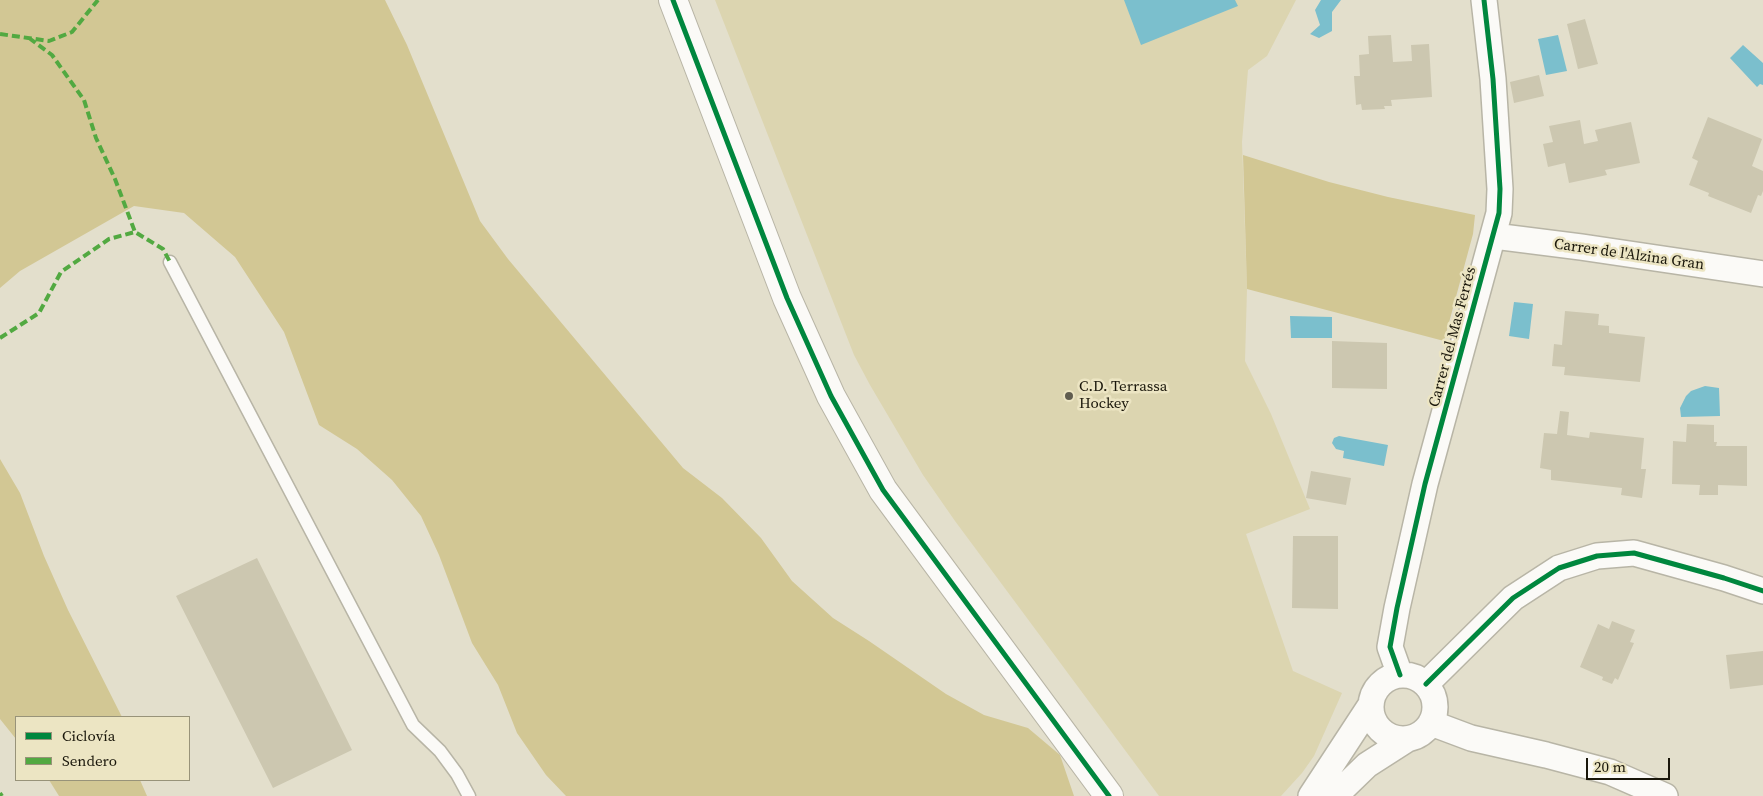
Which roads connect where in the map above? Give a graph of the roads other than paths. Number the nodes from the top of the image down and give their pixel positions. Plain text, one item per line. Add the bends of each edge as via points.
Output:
1 (673, 0) edge
2 (1484, 0) edge
3 (1494, 236) junction
4 (170, 262) dead end
5 (1763, 274) edge
6 (1763, 591) edge
7 (1400, 675) junction
8 (1426, 684) junction
9 (1370, 706) junction
10 (1431, 723) junction
11 (1406, 740) junction
12 (469, 796) edge
13 (1109, 796) edge
14 (1311, 796) edge
15 (1335, 796) edge
16 (1665, 796) edge

1 - 13 street via 787,298 831,396 883,490
2 - 3 street, Carrer del Mas Ferrés via 1500,189
3 - 5 street, Carrer de l'Alzina Gran
3 - 7 street, Carrer del Mas Ferrés via 1426,484 1397,608 1390,647
4 - 12 lane via 413,725 440,751
6 - 8 street via 1634,553 1596,556 1559,568 1513,598
7 - 8 street via 1414,676
7 - 9 street via 1378,685
8 - 10 street via 1433,695 1435,707
9 - 11 street via 1372,718 1379,729 1389,737
9 - 14 street
10 - 11 street via 1416,737
10 - 16 street via 1471,738 1610,772
11 - 15 street via 1366,765

